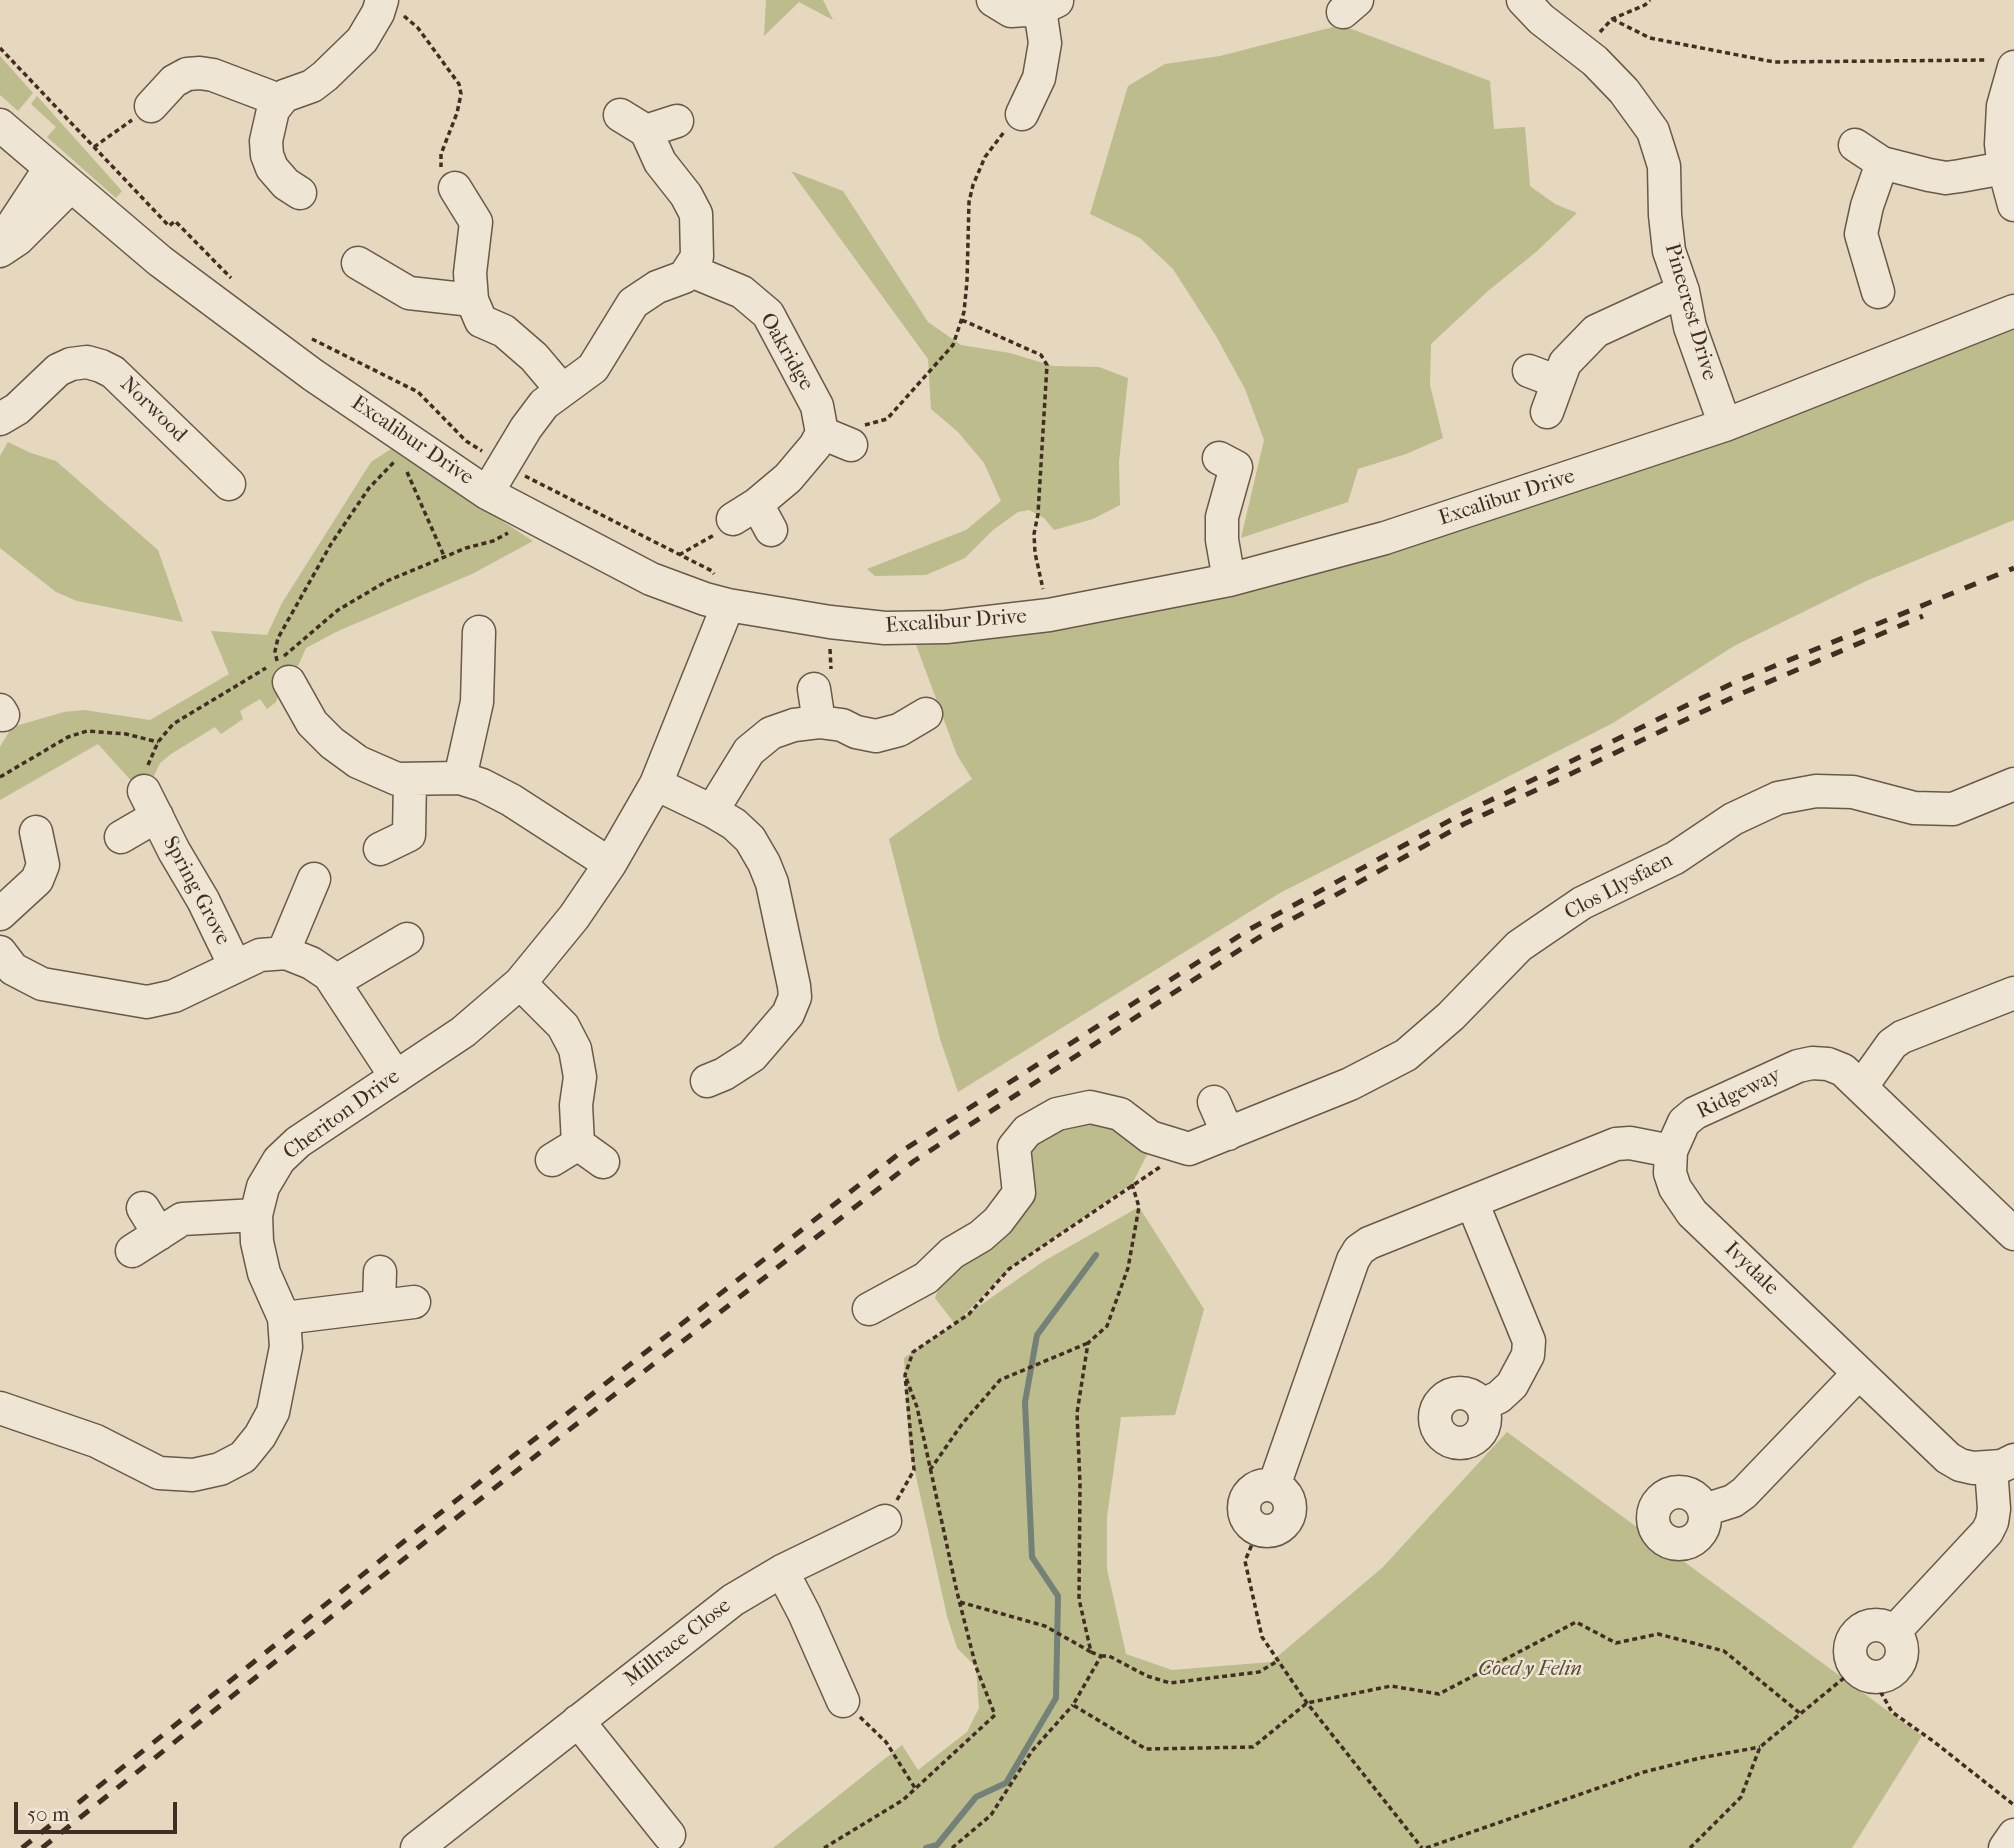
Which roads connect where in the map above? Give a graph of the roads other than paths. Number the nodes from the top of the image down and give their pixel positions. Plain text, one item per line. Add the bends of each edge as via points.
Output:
1 (993, 0) edge
2 (1523, 0) edge
3 (382, 2) edge
4 (1049, 5) edge
5 (2006, 74) edge
6 (279, 100) junction
7 (151, 106) road end
8 (1022, 114) road end
9 (677, 121) dead end
10 (0, 125) edge
11 (1855, 145) dead end
12 (1882, 163) junction
13 (2004, 168) junction
14 (60, 177) junction
15 (455, 189) road end
16 (300, 193) dead end
17 (2014, 205) edge
18 (0, 251) edge
19 (358, 263) dead end
20 (689, 270) junction
21 (1683, 291) junction
22 (1878, 292) dead end
23 (471, 300) junction
24 (2014, 311) edge
25 (1529, 371) dead end
26 (1558, 382) junction
27 (562, 390) junction
28 (1546, 412) dead end
29 (0, 419) edge
30 (1725, 425) junction
31 (1219, 458) dead end
32 (229, 484) dead end
33 (487, 493) junction
34 (754, 518) road end
35 (1229, 580) junction
36 (728, 605) junction
37 (487, 650) dead end
38 (283, 687) road end
39 (814, 689) road end
40 (926, 715) dead end
41 (830, 724) junction
42 (460, 778) junction
43 (410, 779) junction
44 (656, 784) junction
45 (2014, 784) edge
46 (712, 811) junction
47 (36, 832) dead end
48 (121, 836) dead end
49 (380, 849) dead end
50 (610, 864) junction
51 (314, 879) dead end
52 (0, 914) edge
53 (407, 939) dead end
54 (0, 952) edge
55 (283, 953) junction
56 (235, 967) junction
57 (334, 982) junction
58 (520, 983) junction
59 (2014, 993) edge
60 (396, 1077) junction
61 (707, 1081) dead end
62 (1861, 1086) junction
63 (1214, 1102) dead end
64 (1228, 1134) junction
65 (1671, 1151) junction
66 (578, 1156) dead end
67 (1472, 1202) junction
68 (143, 1208) dead end
69 (256, 1216) junction
70 (159, 1234) junction
71 (2014, 1234) edge
72 (132, 1251) dead end
73 (380, 1272) dead end
74 (414, 1302) dead end
75 (379, 1305) junction
76 (869, 1310) dead end
77 (284, 1318) junction
78 (1859, 1373) junction
79 (1482, 1405) dead end
80 (0, 1408) edge
81 (2003, 1464) edge
82 (1704, 1510) dead end
83 (885, 1521) road end
84 (1258, 1530) road end
85 (782, 1571) junction
86 (1864, 1672) road end
87 (843, 1701) road end
88 (578, 1721) junction
89 (669, 1835) dead end
90 (418, 1848) edge

1 - 4 street via 1011,11
2 - 21 street, Pinecrest Drive via 1624,91 1653,131 1664,166 1669,251
3 - 6 street via 362,40 326,76
4 - 8 street via 1039,78
5 - 13 street via 2001,144
6 - 7 street via 200,73 174,81
6 - 16 street via 269,125 267,155 272,168
9 - 20 street via 633,123 696,214 697,257
10 - 14 street, Excalibur Drive
11 - 12 street
12 - 13 street via 1945,177
12 - 22 street via 1861,234
13 - 17 street
14 - 18 street via 18,239
14 - 33 street, Excalibur Drive via 160,261 405,447
15 - 23 street via 490,223 470,273
19 - 23 street via 409,293
20 - 27 street via 633,303 593,368
20 - 34 street, Oakridge via 742,292 768,314 837,439 815,446
21 - 26 street via 1596,331 1565,363
21 - 30 street, Pinecrest Drive via 1690,327
23 - 27 street via 481,321 504,331
24 - 30 street, Excalibur Drive
25 - 26 street
26 - 28 street
27 - 33 street via 526,428
29 - 32 street, Norwood via 58,370 87,362 113,372
30 - 35 street, Excalibur Drive via 1385,538
31 - 35 street via 1236,467 1222,517
33 - 36 street, Excalibur Drive via 651,579
35 - 36 street, Excalibur Drive via 1049,615 946,627 885,628
36 - 44 street, Cheriton Drive
37 - 42 street
38 - 43 street via 332,743 358,762 397,779
39 - 41 street
40 - 41 street via 876,736
41 - 46 street via 794,725 771,733 748,751
42 - 43 street
42 - 50 street via 511,800
43 - 49 street via 409,835
44 - 46 street
44 - 50 street, Cheriton Drive
45 - 64 street, Clos Llysfaen via 1953,809 1914,808 1853,792 1816,791 1777,799 1572,910 1519,946 1406,1055 1350,1084
46 - 61 street via 750,839 764,863 794,997 788,1014 752,1056
47 - 52 street via 44,866 37,880
48 - 56 street, Spring Grove via 151,804
50 - 58 street, Cheriton Drive
51 - 55 street
53 - 57 street
54 - 56 street, Spring Grove via 13,969 42,984 148,1002 174,996
55 - 56 street, Spring Grove via 260,955
55 - 57 street via 311,963
57 - 60 street
58 - 60 street, Cheriton Drive via 463,1032
58 - 66 street via 563,1026 575,1049 580,1077
59 - 62 street via 1902,1037
60 - 69 street, Cheriton Drive via 298,1142 279,1160 263,1187
62 - 65 street, Ridgeway via 1828,1064 1798,1066 1695,1114 1685,1122
62 - 71 street, Ridgeway
63 - 64 street
64 - 76 street, Clos Llysfaen via 1189,1149 1150,1137 1121,1114 1090,1107 1058,1114 1027,1131 1014,1147 1019,1193 998,1221 951,1253 926,1278
65 - 67 street via 1616,1144
65 - 78 street, Ivydale via 1670,1173 1681,1199
67 - 79 street via 1529,1341 1528,1355 1512,1385
67 - 84 street via 1369,1243 1353,1259 1274,1486 1286,1495 1289,1518 1274,1531
68 - 70 street
69 - 70 street via 183,1219
69 - 77 street, Cheriton Drive via 264,1273
70 - 72 street
73 - 75 street
74 - 75 street
75 - 77 street
77 - 80 street, Cheriton Drive via 286,1347 273,1412 243,1457 220,1469 193,1475 159,1473 96,1441
78 - 81 street, Ivydale via 1948,1458 1960,1465
78 - 82 street via 1744,1493
81 - 86 street, Ivydale via 1987,1532 1894,1632 1876,1624 1855,1634 1851,1660
83 - 85 street, Millrace Close
85 - 87 street
85 - 88 street, Millrace Close via 733,1600
88 - 89 street
88 - 90 street, Millrace Close

